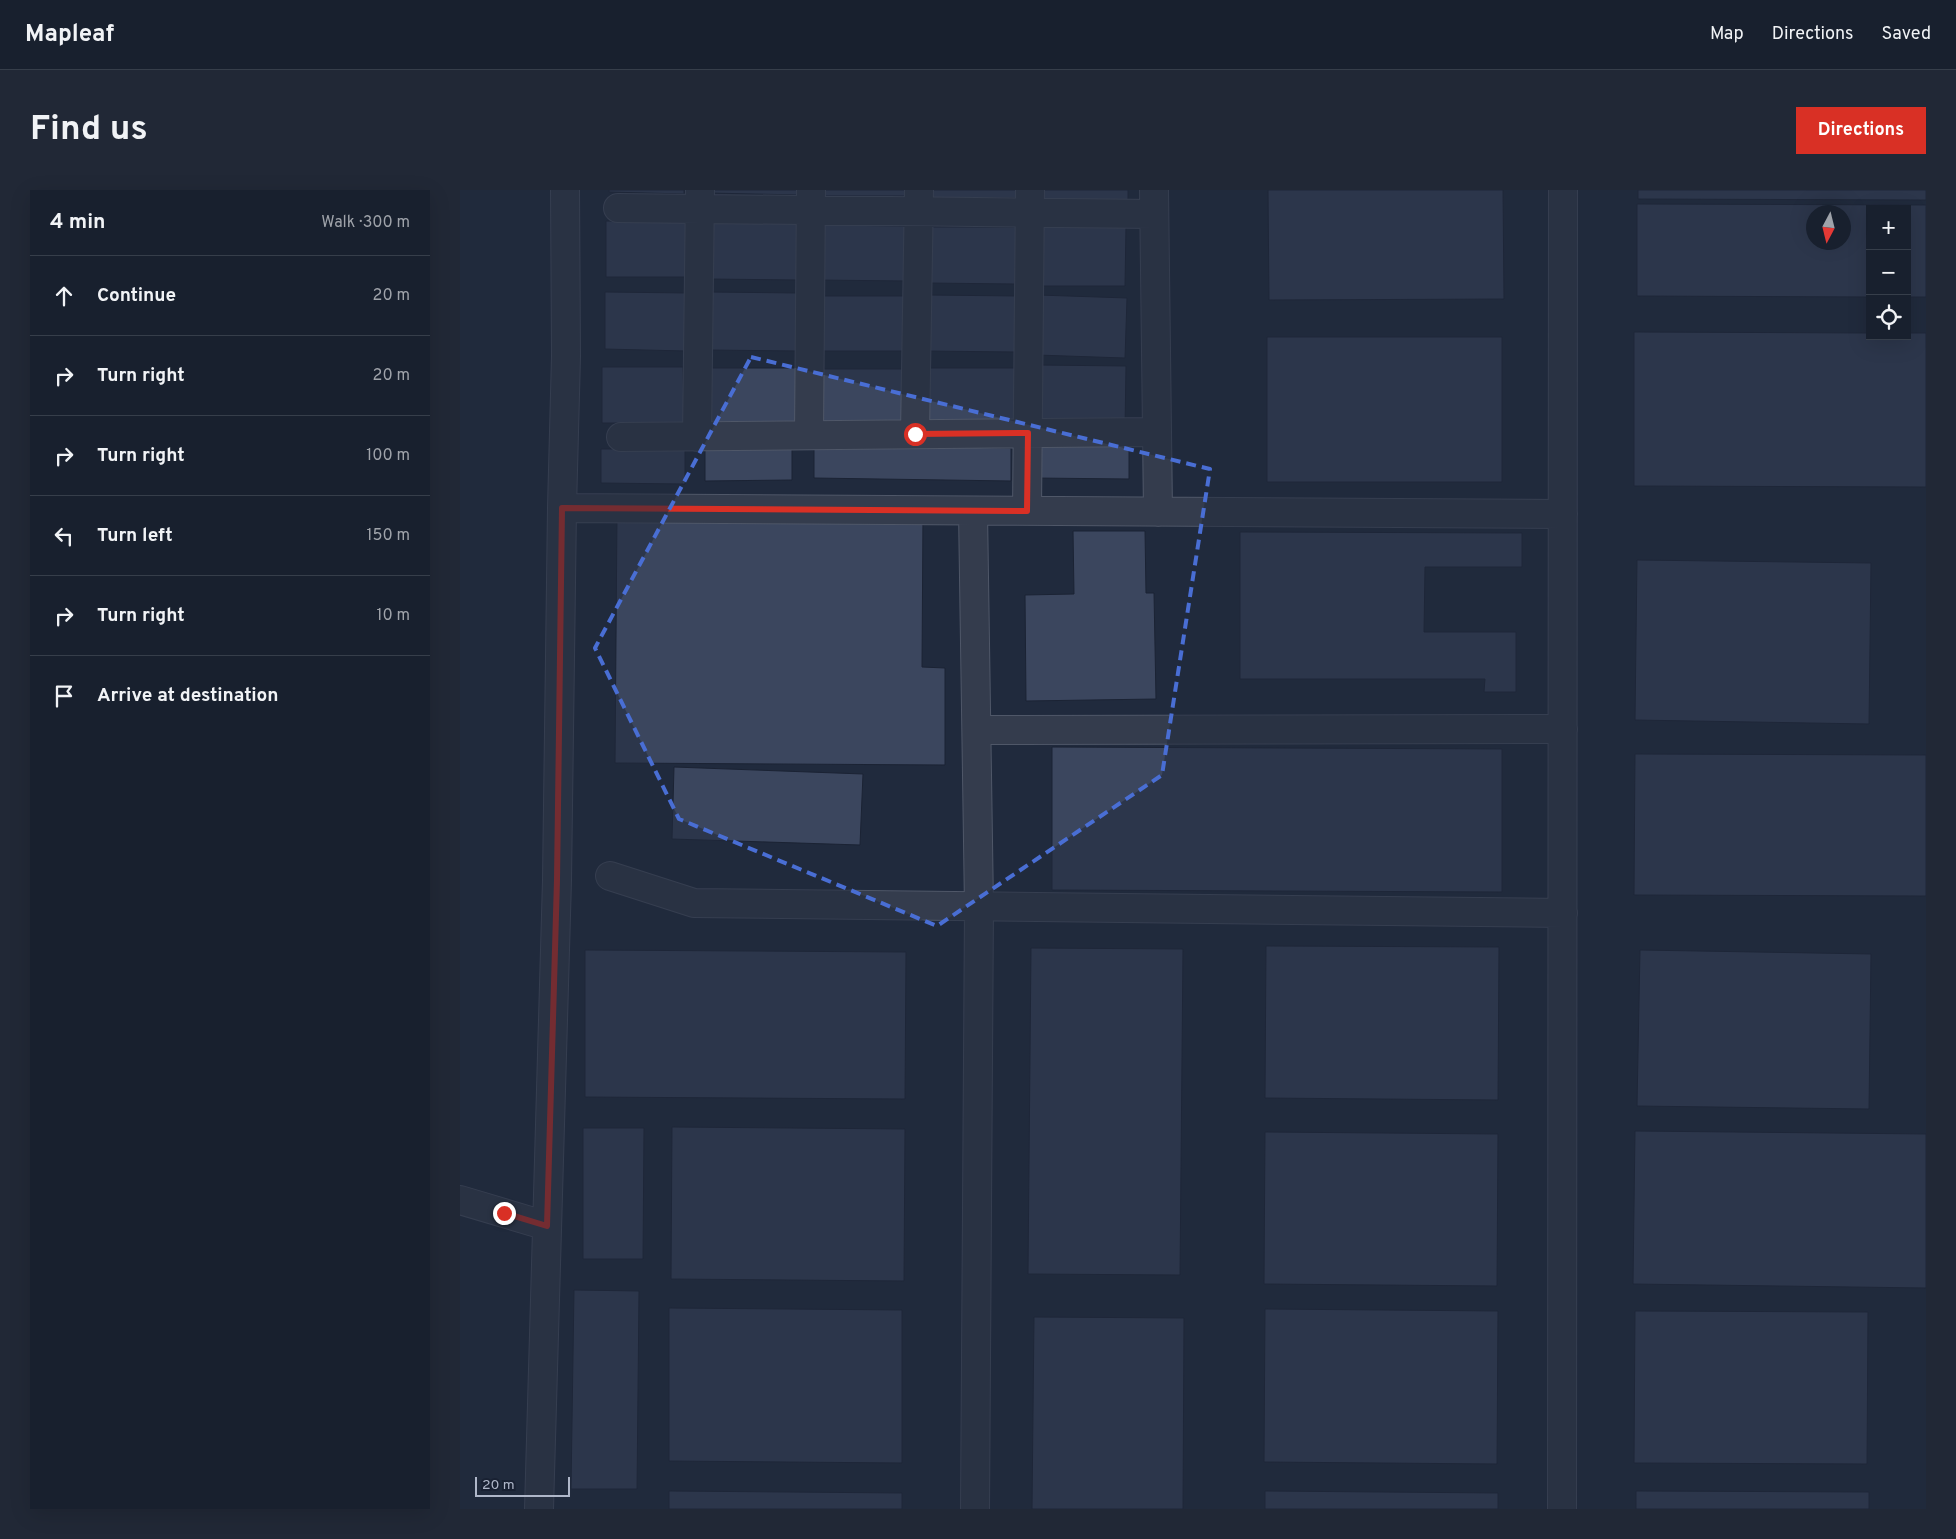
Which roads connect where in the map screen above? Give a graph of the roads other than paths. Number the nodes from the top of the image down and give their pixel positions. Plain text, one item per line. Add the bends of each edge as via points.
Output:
1 (565, 190) edge
2 (1563, 190) edge
3 (700, 200) edge
4 (811, 200) edge
5 (919, 201) edge
6 (1030, 201) edge
7 (1154, 202) edge
8 (618, 208) dead end
9 (1157, 432) junction
10 (1028, 433) junction
11 (915, 434) junction
12 (809, 435) junction
13 (621, 437) dead end
14 (697, 437) junction
15 (562, 508) junction
16 (973, 510) junction
17 (1027, 511) junction
18 (1158, 512) junction
19 (1563, 514) junction
20 (1563, 729) junction
21 (976, 730) junction
22 (610, 876) dead end
23 (979, 907) junction
24 (1563, 913) junction
25 (460, 1200) edge
26 (547, 1226) junction
27 (539, 1509) edge
28 (976, 1509) edge
29 (1562, 1509) edge

1 - 15 lane via 566,356
2 - 19 lane
3 - 4 lane
3 - 8 lane
3 - 14 lane
4 - 5 lane
4 - 12 lane
5 - 6 lane
5 - 11 lane
6 - 7 lane
6 - 10 lane
7 - 9 lane
9 - 10 lane
9 - 18 lane
10 - 11 lane
10 - 17 lane
11 - 12 lane
12 - 14 lane
13 - 14 lane
15 - 16 lane
15 - 26 lane
16 - 17 lane
16 - 21 lane
17 - 18 lane
18 - 19 lane
19 - 20 lane
20 - 21 lane
20 - 24 lane
21 - 23 lane
22 - 23 lane via 694,903
23 - 24 lane
23 - 28 lane
24 - 29 lane
25 - 26 lane
26 - 27 lane

